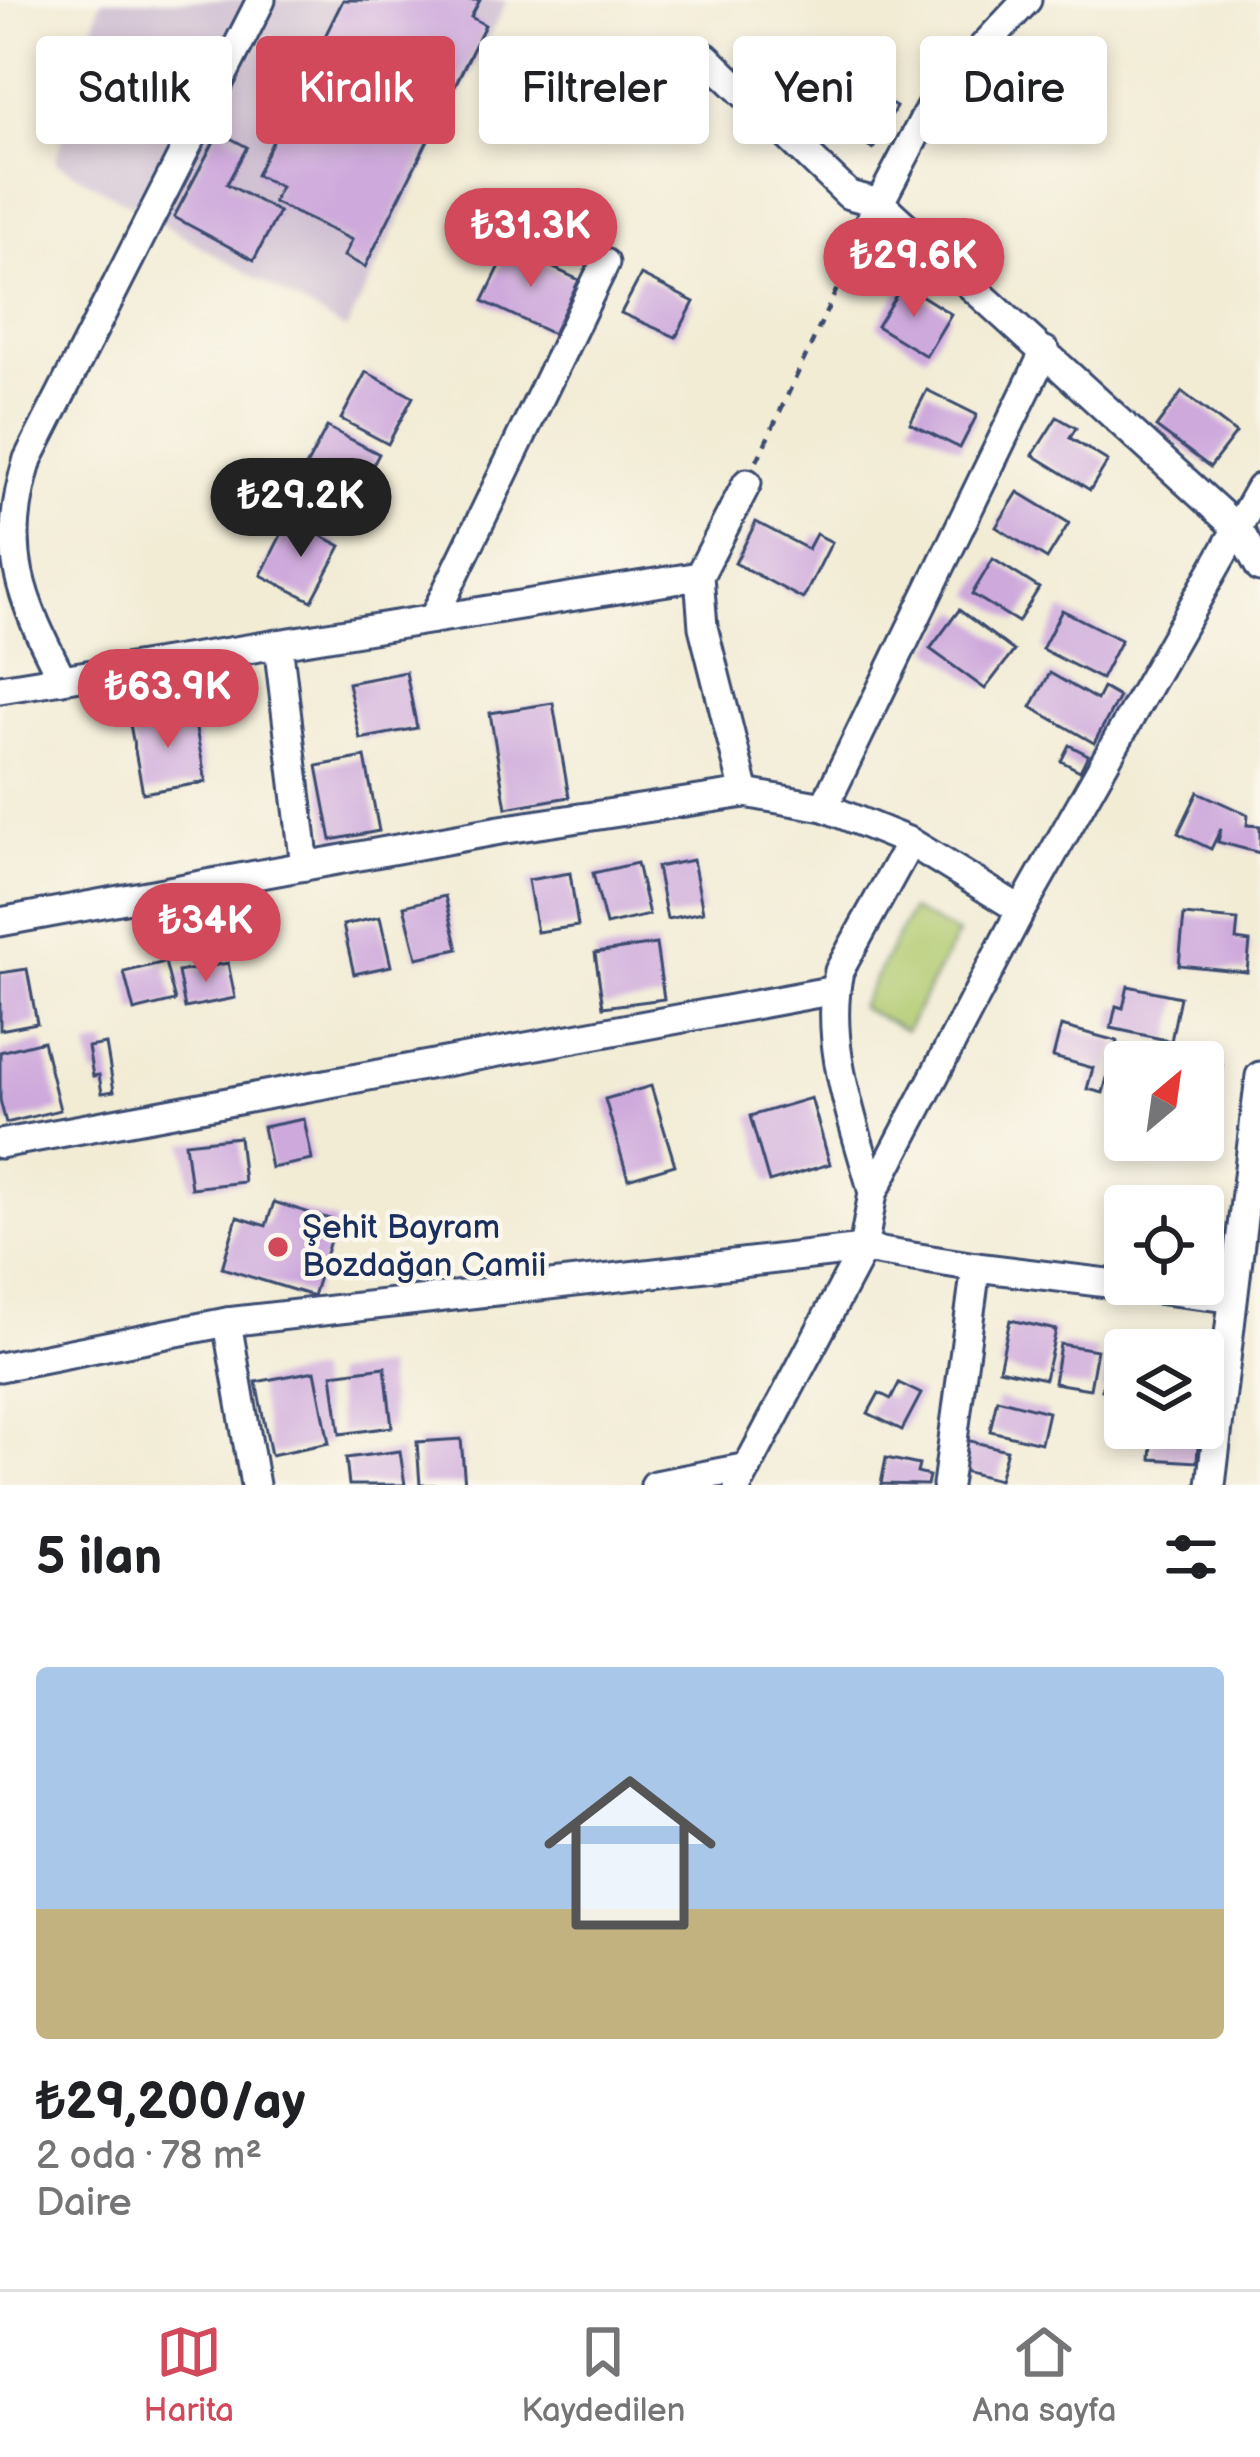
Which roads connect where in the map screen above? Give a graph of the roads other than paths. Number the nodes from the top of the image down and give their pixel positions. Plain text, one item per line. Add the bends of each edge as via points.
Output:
1 (261, 0) edge
2 (1027, 0) edge
3 (709, 59) edge
4 (880, 202) junction
5 (858, 244) road end
6 (604, 263) dead end
7 (1045, 351) junction
8 (747, 483) road end
9 (1260, 488) edge
10 (1239, 530) junction
11 (1260, 568) edge
12 (699, 576) junction
13 (433, 619) junction
14 (278, 644) junction
15 (62, 679) junction
16 (0, 689) edge
17 (745, 794) junction
18 (824, 807) junction
19 (910, 842) junction
20 (304, 866) junction
21 (1021, 910) junction
22 (0, 922) edge
23 (835, 991) junction
24 (1260, 1076) edge
25 (0, 1144) edge
26 (873, 1193) junction
27 (1252, 1222) edge
28 (863, 1249) junction
29 (976, 1267) junction
30 (1231, 1298) junction
31 (227, 1322) junction
32 (0, 1367) edge
33 (743, 1476) edge
34 (256, 1485) edge
35 (655, 1485) edge
36 (947, 1485) edge
37 (1211, 1485) edge

1 - 15 street via 15,493 14,574
2 - 4 street via 935,98
3 - 4 street via 849,195
4 - 5 street
4 - 7 street
6 - 13 street
7 - 10 street
7 - 18 street
8 - 12 street
9 - 10 street
10 - 11 street
10 - 21 street
12 - 13 street
12 - 17 street via 703,627
13 - 14 street
14 - 15 street
14 - 20 street
15 - 16 street
17 - 18 street
17 - 20 street
18 - 19 street
19 - 21 street
19 - 23 street
20 - 22 street
21 - 26 street
23 - 25 street
23 - 26 street via 836,1059
24 - 27 street
26 - 28 street
27 - 30 street
28 - 29 street
28 - 31 street
28 - 33 street
29 - 30 street
29 - 36 street
30 - 37 street
31 - 32 street
31 - 34 street
33 - 35 street

